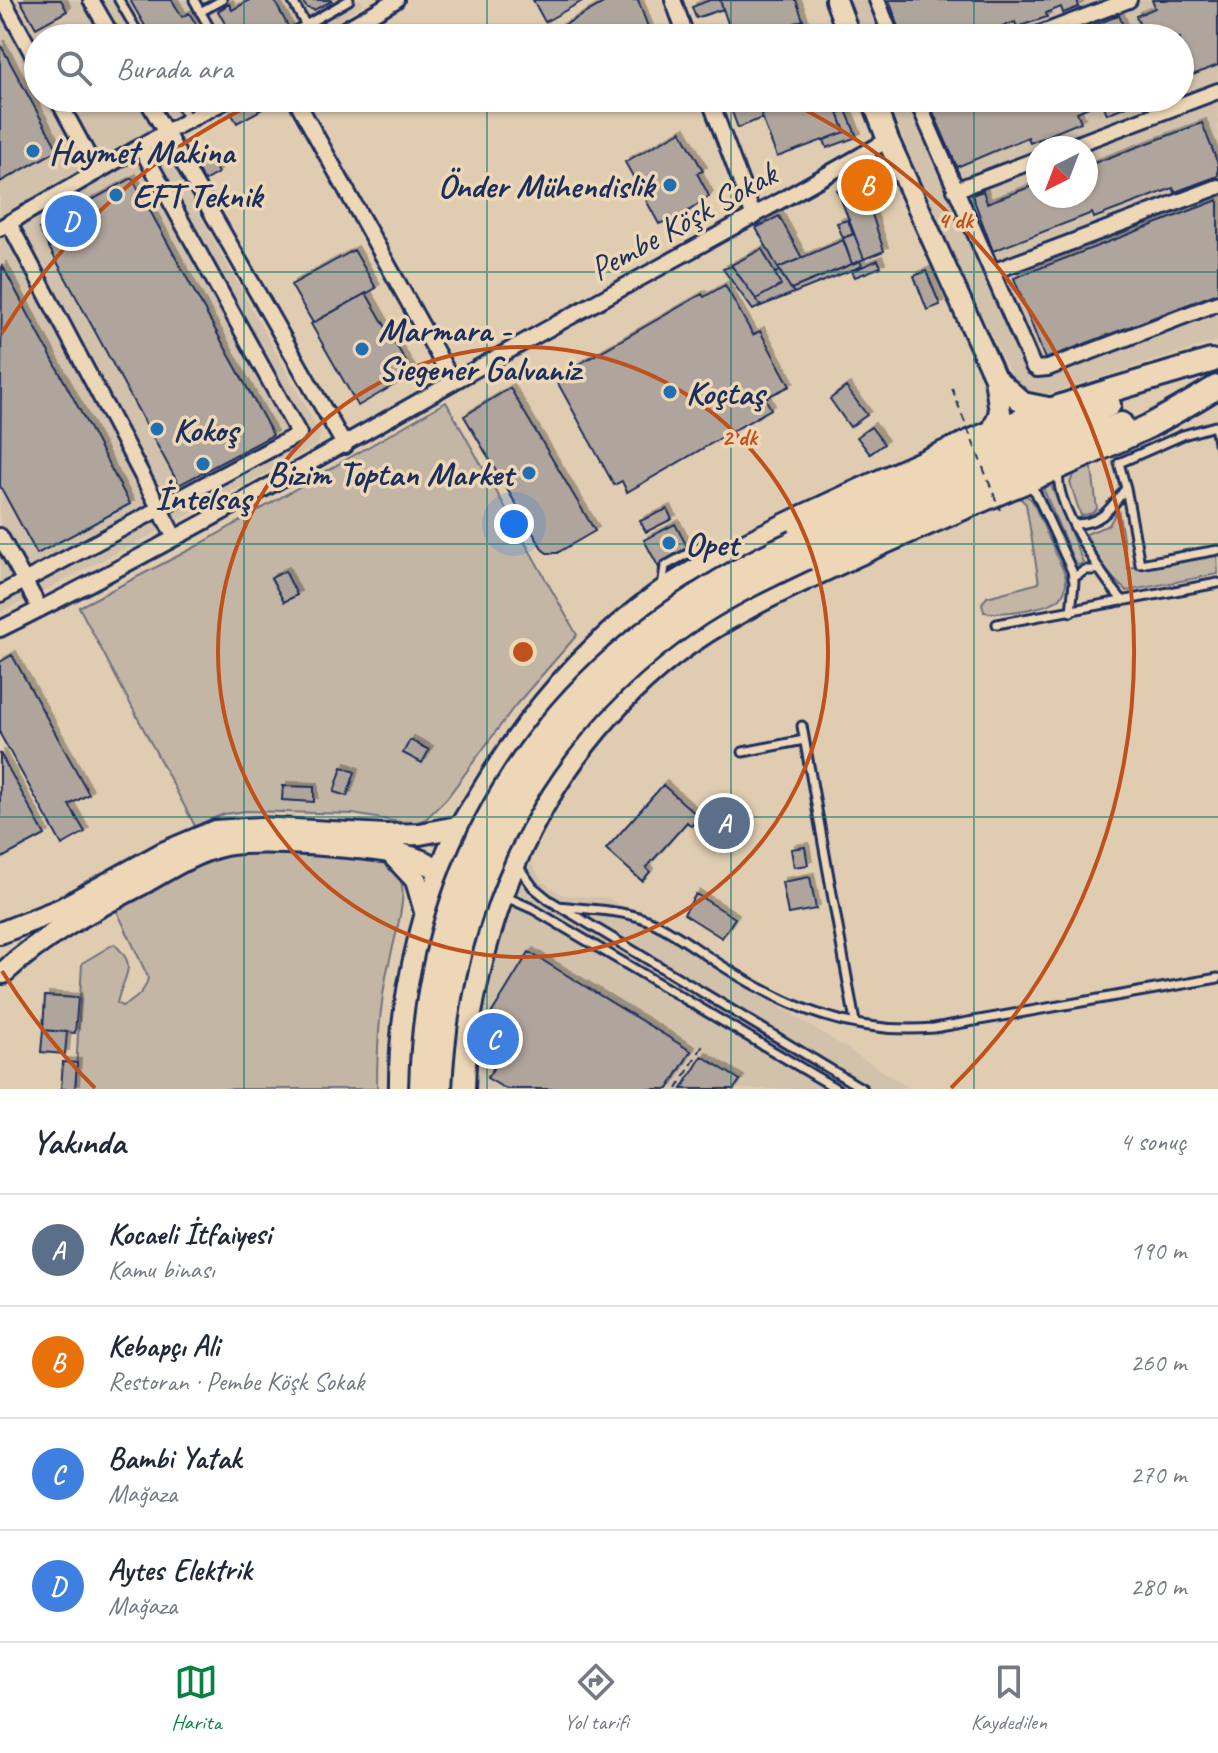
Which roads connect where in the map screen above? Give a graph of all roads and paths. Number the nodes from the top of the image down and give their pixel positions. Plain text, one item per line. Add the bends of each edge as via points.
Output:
1 (3, 0) edge
2 (91, 0) edge
3 (119, 0) edge
4 (194, 0) edge
5 (222, 0) edge
6 (292, 0) edge
7 (349, 0) edge
8 (673, 0) edge
9 (836, 0) edge
10 (877, 0) edge
11 (1129, 0) edge
12 (389, 1) edge
13 (200, 12) junction
14 (105, 24) edge
15 (133, 24) edge
16 (207, 24) edge
17 (306, 24) joint
18 (352, 24) edge
19 (682, 24) edge
20 (845, 24) edge
21 (886, 24) edge
22 (1066, 24) edge
23 (24, 38) edge
24 (1218, 91) edge
25 (1194, 100) edge
26 (65, 112) edge
27 (154, 112) edge
28 (184, 112) edge
29 (204, 112) edge
30 (303, 112) edge
31 (714, 112) edge
32 (877, 112) edge
33 (922, 112) edge
34 (1162, 112) edge
35 (189, 120) junction
36 (166, 132) junction
37 (1098, 136) edge
38 (888, 140) junction
39 (140, 146) junction
40 (1026, 163) edge
41 (97, 172) junction
42 (1218, 187) edge
43 (955, 190) junction
44 (754, 217) junction
45 (5, 226) edge
46 (992, 272) junction
47 (1218, 303) edge
48 (1215, 360) edge
49 (995, 378) junction
50 (453, 382) junction
51 (1218, 387) edge
52 (952, 388) dead end
53 (1053, 409) junction
54 (992, 432) junction
55 (1218, 443) edge
56 (345, 446) junction
57 (1064, 464) junction
58 (1025, 481) junction
59 (1126, 488) junction
60 (159, 508) junction
61 (1000, 510) dead end
62 (1074, 524) junction
63 (0, 536) edge
64 (175, 538) junction
65 (1218, 550) edge
66 (801, 560) junction
67 (1099, 570) junction
68 (1073, 578) junction
69 (24, 581) junction
70 (1218, 583) edge
71 (0, 594) edge
72 (1123, 601) junction
73 (40, 609) junction
74 (1071, 612) junction
75 (997, 624) dead end
76 (0, 629) edge
77 (802, 726) dead end
78 (804, 740) junction
79 (743, 752) dead end
80 (505, 755) junction
81 (545, 801) junction
82 (462, 826) junction
83 (389, 851) junction
84 (515, 858) junction
85 (442, 872) junction
86 (500, 895) junction
87 (558, 906) junction
88 (426, 915) junction
89 (0, 933) edge
90 (421, 939) junction
91 (483, 954) junction
92 (1, 976) edge
93 (1218, 978) edge
94 (855, 1022) junction
95 (705, 1042) dead end
96 (401, 1089) edge
97 (421, 1089) edge
98 (440, 1089) edge
99 (463, 1089) edge
100 (677, 1089) edge
101 (837, 1089) edge
102 (863, 1089) edge

1 - 23 street
2 - 14 street
3 - 15 lane
4 - 13 lane
5 - 13 lane
6 - 17 lane
7 - 17 lane
8 - 19 street
9 - 20 street
10 - 21 street
11 - 22 street
12 - 18 street
13 - 16 lane
24 - 25 street
26 - 41 street
27 - 36 street
28 - 35 lane
29 - 35 street
30 - 50 street
31 - 44 street
32 - 38 street
33 - 43 street
34 - 37 street
35 - 36 street
36 - 39 street
36 - 56 street
38 - 44 street, Pembe Köşk Sokak
38 - 49 street
39 - 41 street
39 - 60 street via 299,434
40 - 43 street
41 - 45 street
42 - 46 street
43 - 46 street
44 - 50 street, Pembe Köşk Sokak
45 - 60 street
46 - 47 street via 1037,369
48 - 53 main road
48 - 66 main road via 900,494
49 - 53 street via 1023,403
49 - 54 street via 1000,412
50 - 56 street, Pembe Köşk Sokak
51 - 57 main road via 1151,425
51 - 66 main road via 1070,443
52 - 61 path, bridge
53 - 54 main road
54 - 80 main road via 727,553 661,593 589,656 542,705
55 - 59 lane via 1215,426 1119,463
56 - 64 street, Pembe Köşk Sokak
57 - 58 main road
57 - 62 lane via 1058,479
58 - 66 main road via 904,532
58 - 68 lane via 1036,493
59 - 62 lane via 1106,516
59 - 65 lane via 1140,564
60 - 64 street
60 - 69 street
62 - 67 lane
63 - 69 street
64 - 73 street, Pembe Köşk Sokak
66 - 81 main road via 620,701
66 - 97 main road, bridge via 704,589 652,626 591,679 523,760 471,853 450,910 428,995
66 - 98 main road, bridge via 699,615 645,655 593,703 552,753 514,814 472,905 447,1007
67 - 68 lane via 1085,570
67 - 72 lane
68 - 74 lane
69 - 71 street
69 - 73 street
70 - 72 lane
72 - 74 lane
73 - 76 street, Pembe Köşk Sokak
74 - 75 lane
77 - 78 lane
78 - 79 lane
78 - 94 lane
80 - 81 main road via 503,777 514,794 531,803
80 - 82 main road
81 - 84 main road
82 - 84 main road via 478,823 494,830
82 - 85 main road
82 - 89 street via 385,835 259,828 215,831 61,909
83 - 85 street
83 - 88 street via 416,880
83 - 92 street via 248,844 210,850 58,929
84 - 86 main road
84 - 87 lane via 533,887
85 - 86 main road via 464,894
85 - 88 main road
86 - 91 main road
86 - 101 lane via 533,909
87 - 94 lane via 654,922 777,999
87 - 102 lane
88 - 90 main road
90 - 91 main road via 437,928 455,928 472,937
90 - 96 main road via 404,1025
91 - 99 main road via 469,1011
93 - 94 lane via 934,1028 894,1030
95 - 100 path

